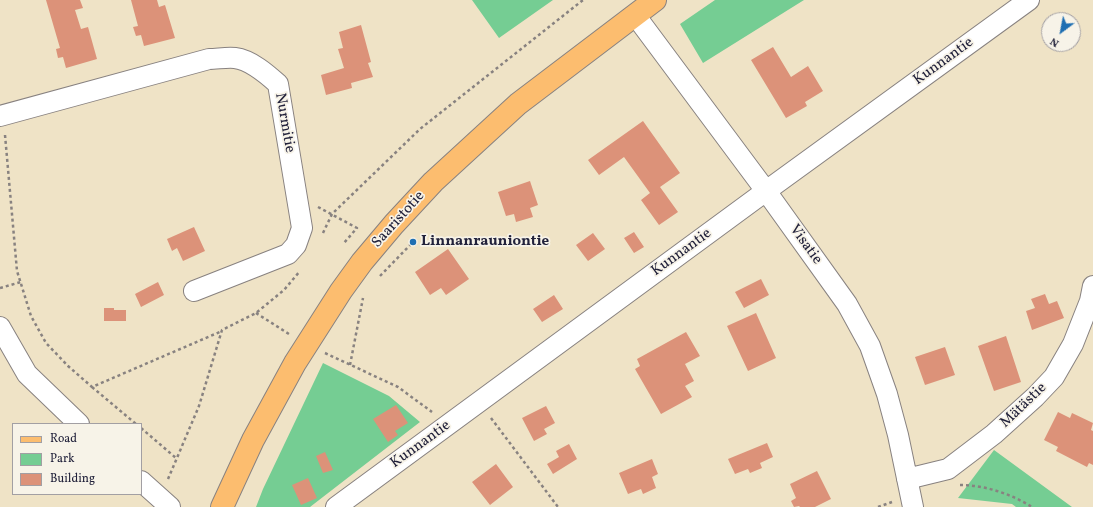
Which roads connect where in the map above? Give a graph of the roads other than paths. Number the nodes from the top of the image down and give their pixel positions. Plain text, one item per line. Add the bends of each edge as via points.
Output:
1 (654, 0) edge
2 (1029, 0) edge
3 (635, 15) junction
4 (1, 116) edge
5 (766, 191) junction
6 (1093, 286) edge
7 (194, 291) dead end
8 (1, 332) edge
9 (78, 423) edge
10 (908, 479) junction
11 (142, 482) edge
12 (165, 503) edge
13 (222, 507) edge
14 (336, 507) edge
15 (913, 507) edge

1 - 3 main road, Saaristotie
2 - 5 street, Kunnantie
3 - 5 street, Visatie
3 - 13 main road, Saaristotie via 518,104 433,182 371,251 295,363 253,440
4 - 7 street, Nurmitie via 209,59 235,58 267,74 278,84 302,228 296,245 288,254
5 - 10 street, Visatie via 847,304 870,346 898,435
5 - 14 street, Kunnantie
6 - 10 street, Mätästie via 1090,302 1074,344 1054,376 1035,397 994,434 948,469
8 - 9 street via 27,374
10 - 15 street, Visatie
11 - 12 street

